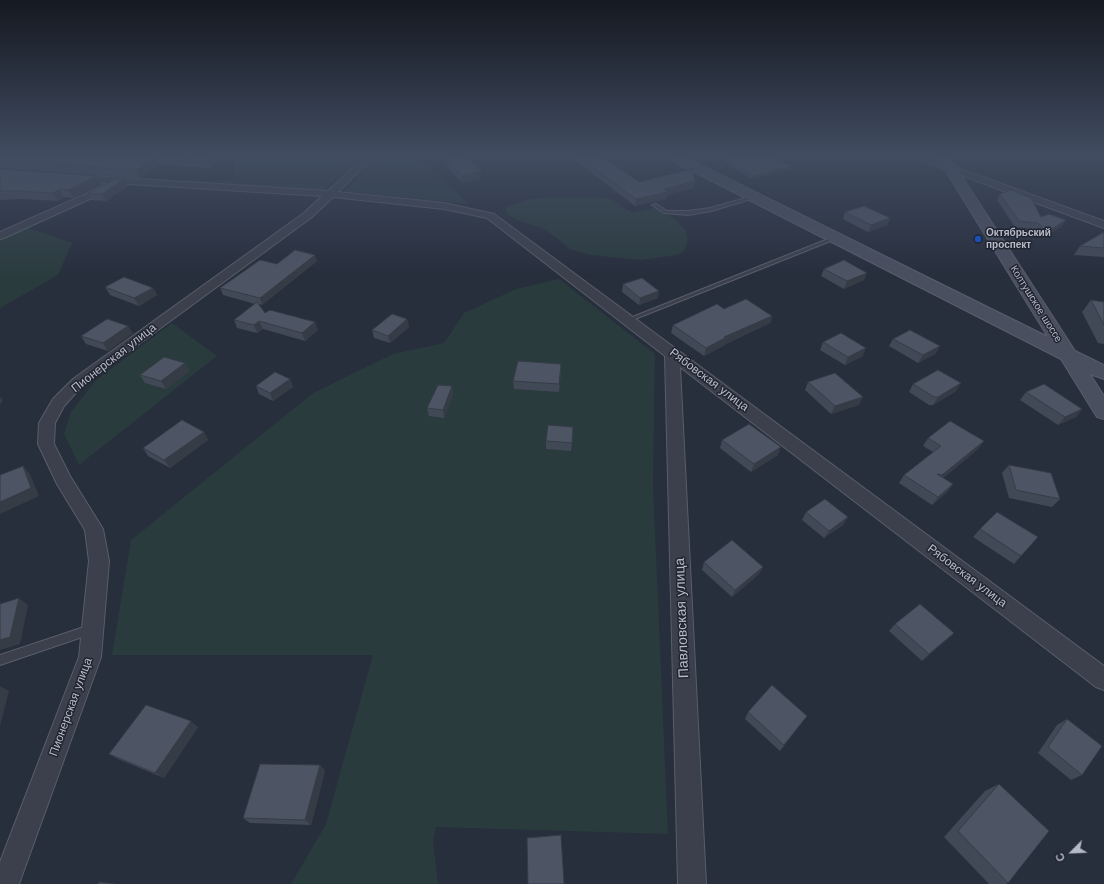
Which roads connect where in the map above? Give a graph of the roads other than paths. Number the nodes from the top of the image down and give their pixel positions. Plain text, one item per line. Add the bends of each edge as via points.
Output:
1 (88, 196) edge
2 (329, 196) edge
3 (352, 196) edge
4 (969, 196) edge
5 (1027, 196) edge
6 (753, 197) joint
7 (654, 205) edge
8 (1104, 225) edge
9 (0, 236) edge
10 (835, 238) junction
11 (628, 320) junction
12 (672, 353) junction
13 (1068, 355) junction
14 (1104, 373) edge
15 (1104, 412) edge
16 (93, 629) junction
17 (0, 660) edge
18 (1104, 679) edge
19 (5, 884) edge
20 (692, 884) edge

1 - 9 street
2 - 16 street, Пионерская улица via 308,215 78,382 58,403 47,422 46,444 62,480 94,529 99,561
3 - 11 street, Рябовская улица via 444,206 490,216
4 - 13 street, Колтушское шоссе
5 - 8 street
6 - 7 lane via 688,213 666,212
6 - 10 street
10 - 11 lane
10 - 13 street
11 - 12 street, Рябовская улица
12 - 18 street, Рябовская улица
12 - 20 street, Павловская улица
13 - 14 street
13 - 15 street, Колтушское шоссе
16 - 17 lane
16 - 19 street, Пионерская улица via 90,657

